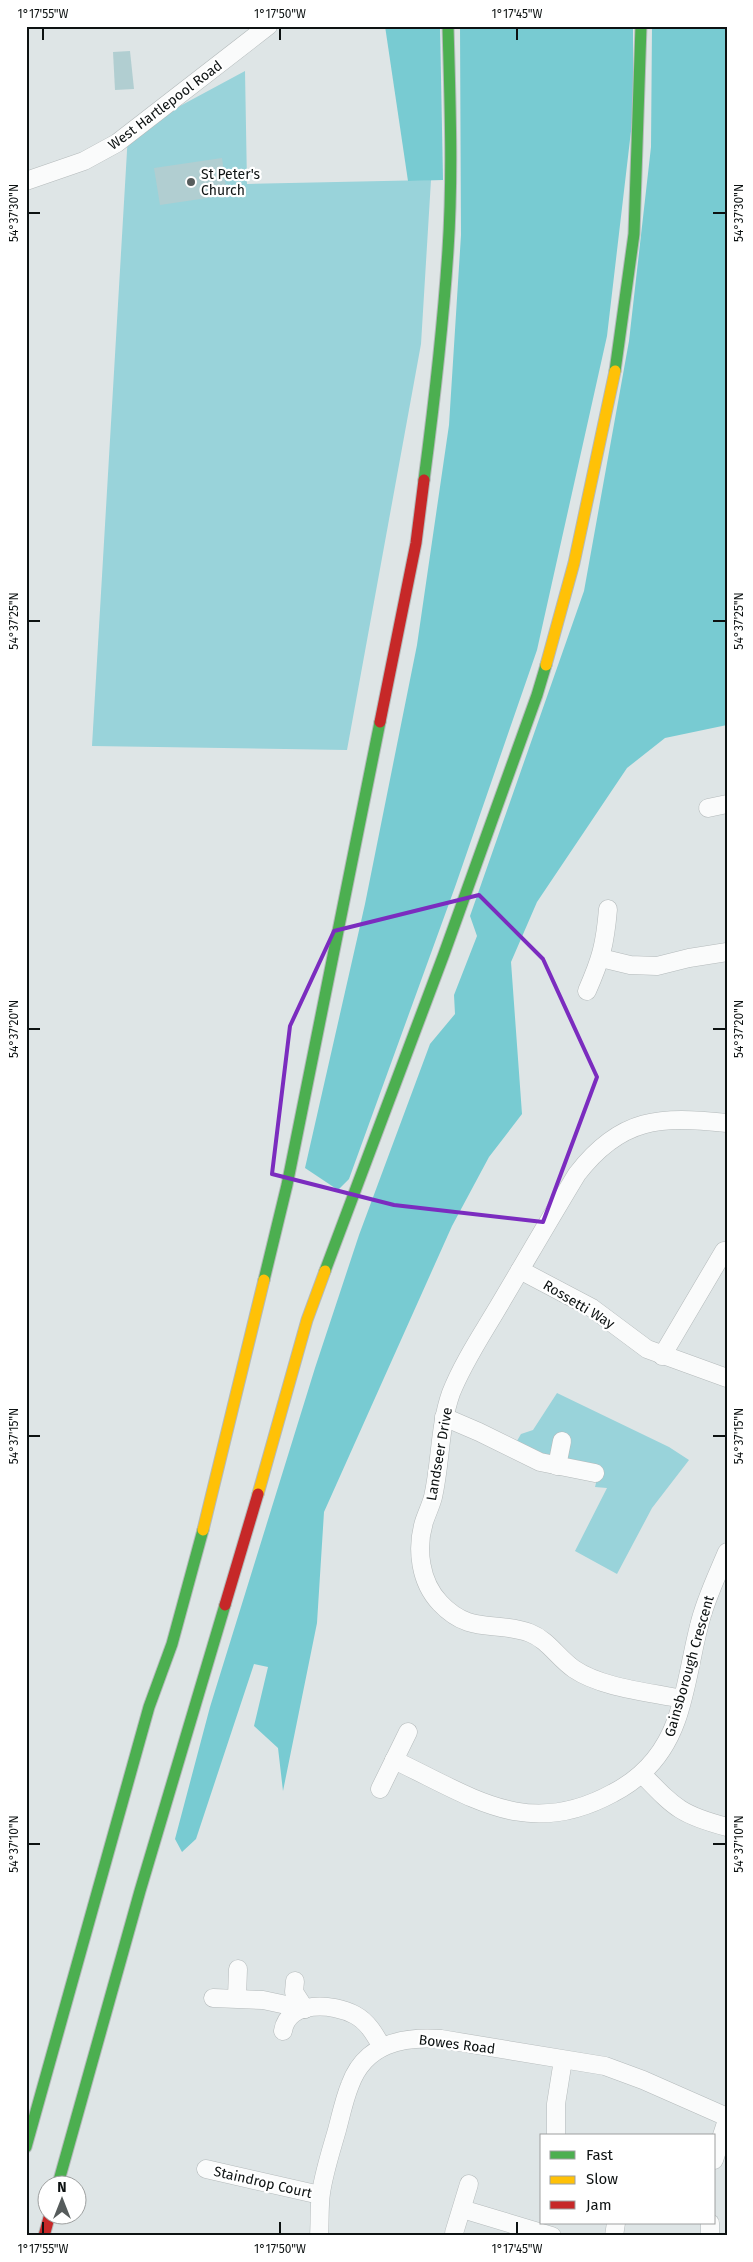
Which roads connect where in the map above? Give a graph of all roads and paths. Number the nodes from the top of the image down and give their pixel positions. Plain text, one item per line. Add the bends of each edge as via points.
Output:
1 (268, 26) edge
2 (448, 26) edge
3 (641, 26) edge
4 (26, 181) edge
5 (727, 804) edge
6 (708, 808) dead end
7 (608, 910) dead end
8 (727, 952) edge
9 (601, 958) junction
10 (587, 991) dead end
11 (727, 1123) edge
12 (724, 1251) dead end
13 (520, 1270) junction
14 (662, 1356) junction
15 (727, 1378) edge
16 (444, 1417) junction
17 (562, 1441) dead end
18 (557, 1466) junction
19 (595, 1473) dead end
20 (727, 1552) edge
21 (682, 1699) junction
22 (408, 1732) dead end
23 (394, 1760) junction
24 (643, 1775) junction
25 (380, 1788) dead end
26 (727, 1827) edge
27 (238, 1968) dead end
28 (295, 1981) dead end
29 (237, 1997) junction
30 (213, 1998) dead end
31 (305, 2009) junction
32 (283, 2031) dead end
33 (382, 2047) junction
34 (563, 2060) junction
35 (727, 2118) edge
36 (556, 2134) edge
37 (26, 2148) edge
38 (716, 2154) edge
39 (206, 2169) dead end
40 (61, 2174) edge
41 (469, 2184) dead end
42 (320, 2195) junction
43 (462, 2209) junction
44 (454, 2233) dead end
45 (319, 2236) edge
46 (551, 2236) edge

1 - 4 street, West Hartlepool Road via 116,143 84,160
2 - 37 street via 451,135 448,249 436,391 416,543 369,781 287,1185 226,1443 190,1583 149,1708
3 - 40 street via 632,244 614,375 558,625 537,695 444,954 307,1320
5 - 6 street
7 - 9 street via 606,942
8 - 9 street via 657,966 630,965
9 - 10 street
11 - 13 street, Landseer Drive via 686,1118 663,1120 637,1126 614,1137 592,1154 577,1174
12 - 14 street
13 - 14 street, Rossetti Way via 592,1308 647,1349
13 - 16 street, Landseer Drive via 460,1372
14 - 15 street, Rossetti Way
16 - 18 street via 533,1459
16 - 21 street, Landseer Drive via 438,1474 420,1544 424,1579 440,1603 473,1625 531,1634 546,1642 575,1669 594,1678
17 - 18 street
18 - 19 street
20 - 21 street, Gainsborough Crescent via 706,1601
21 - 24 street, Gainsborough Crescent via 667,1744
22 - 23 street
23 - 24 street, Gainsborough Crescent via 496,1807 525,1814 578,1810
23 - 25 street
24 - 26 street via 682,1812
27 - 29 street
28 - 31 street via 294,1992
29 - 30 street
29 - 31 street
31 - 32 street via 286,2019
31 - 33 street via 325,2006 355,2014 366,2022
33 - 34 street, Bowes Road via 399,2040 426,2038
33 - 42 street, Bowes Road via 367,2058 350,2085
34 - 35 street, Bowes Road via 620,2070
34 - 36 street via 556,2104
35 - 38 street
39 - 42 street, Staindrop Court
41 - 43 street
42 - 45 street, Bowes Road
43 - 44 street
43 - 46 street

